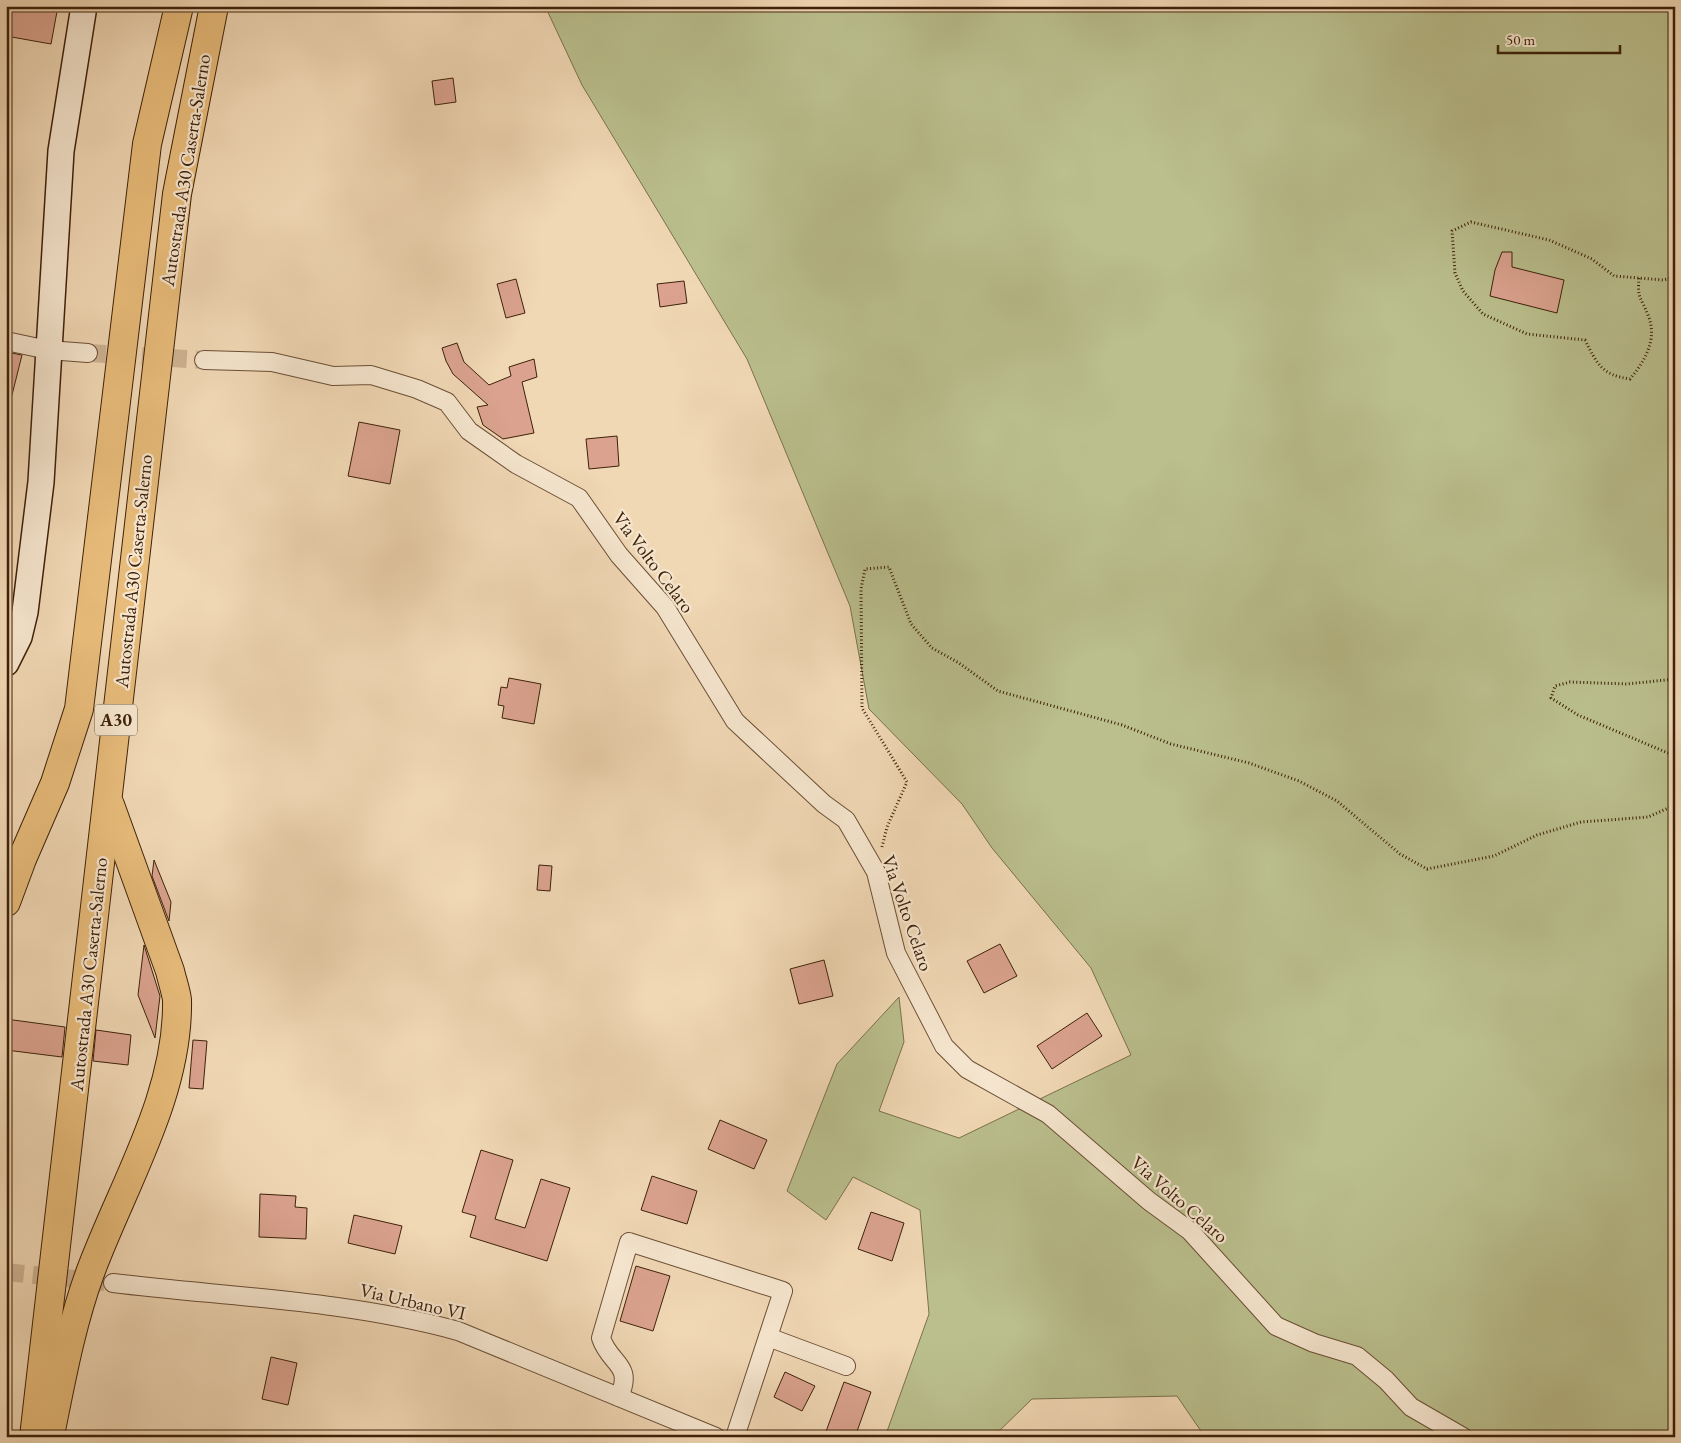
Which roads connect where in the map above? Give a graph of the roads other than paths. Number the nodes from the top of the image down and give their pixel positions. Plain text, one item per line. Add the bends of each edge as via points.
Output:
1 (84, 6) edge
2 (179, 6) edge
3 (214, 6) edge
4 (6, 341) edge
5 (48, 350) junction
6 (88, 353) tunnel mouth
7 (204, 360) tunnel mouth
8 (6, 663) edge
9 (108, 798) junction
10 (6, 902) edge
11 (113, 1283) tunnel mouth
12 (768, 1337) junction
13 (846, 1366) dead end
14 (619, 1397) junction
15 (34, 1437) edge
16 (50, 1437) edge
17 (716, 1437) edge
18 (735, 1437) edge
19 (1462, 1437) edge

1 - 5 main road via 61,151
2 - 10 highway, Autostrada A30 Caserta-Salerno / A30 via 147,144 79,710 55,783
3 - 9 highway, Autostrada A30 Caserta-Salerno / A30 via 177,194
4 - 5 street
5 - 6 street
5 - 8 main road via 41,482 25,612 19,636
7 - 19 street, Via Volto Celaro via 272,362 333,376 371,375 417,389 448,402 469,431 516,464 579,498 619,554 665,607 735,721 824,804 846,820 876,872 896,953 944,1046 967,1070 1048,1114 1149,1201 1190,1231 1276,1326 1314,1343 1357,1356 1411,1407
9 - 15 highway, Autostrada A30 Caserta-Salerno / A30
9 - 16 highway via 170,971 177,999 175,1030 169,1068 157,1108 89,1275 67,1355
11 - 14 street, Via Urbano VI via 325,1304 416,1319 458,1331
12 - 13 street
12 - 14 street via 783,1290 629,1242 601,1338 624,1373 626,1383
12 - 18 street
14 - 17 street, Via Urbano VI

